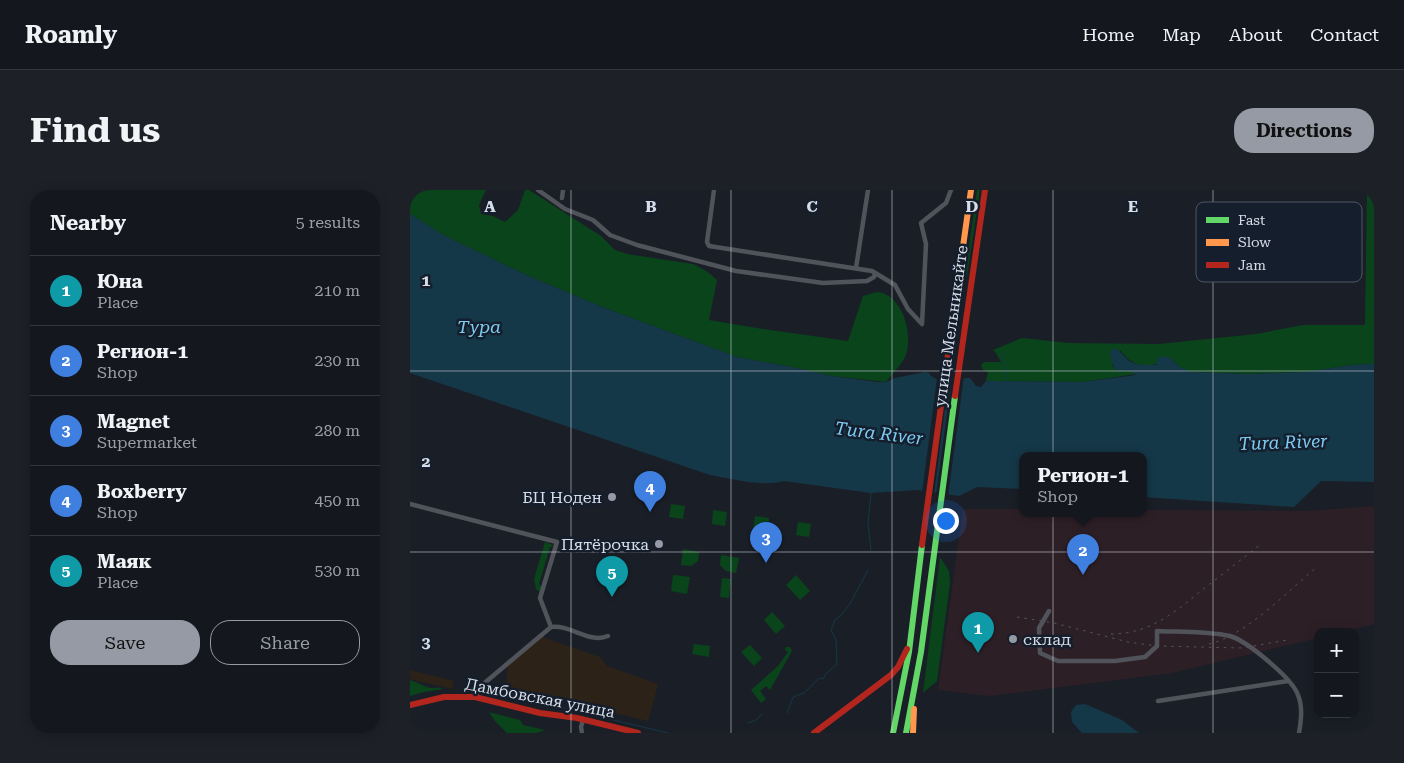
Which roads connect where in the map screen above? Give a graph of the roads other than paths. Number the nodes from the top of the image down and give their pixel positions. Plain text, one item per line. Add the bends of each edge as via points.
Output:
1 (538, 190) edge
2 (563, 190) edge
3 (714, 190) edge
4 (868, 190) edge
5 (951, 190) edge
6 (971, 190) edge
7 (985, 190) edge
8 (562, 198) dead end
9 (856, 268) junction
10 (875, 273) junction
11 (410, 504) edge
12 (1049, 611) dead end
13 (551, 627) junction
14 (608, 636) dead end
15 (910, 643) junction
16 (1288, 681) junction
17 (475, 697) junction
18 (914, 698) junction
19 (1158, 702) dead end
20 (410, 705) edge
21 (583, 720) junction
22 (582, 733) edge
23 (638, 733) edge
24 (814, 733) edge
25 (893, 733) edge
26 (906, 733) edge
27 (913, 733) edge
28 (1300, 733) edge

1 - 10 street via 565,209 593,220 610,235 736,271 839,283 867,281 874,278
2 - 8 street
3 - 9 street via 709,246
4 - 9 street
5 - 10 street via 946,203 921,223 926,244 922,324 908,309 895,285
6 - 15 main road, улица Мельникайте
7 - 18 main road, улица Мельникайте
9 - 10 street
11 - 13 street via 557,542 540,598
12 - 16 street via 1039,628 1040,653 1058,662 1145,657 1157,646 1157,631 1214,634 1238,639 1252,647
13 - 14 street via 563,627 594,638
13 - 17 street via 481,686
15 - 24 main road via 891,675
15 - 25 main road, улица Мельникайте
16 - 19 street
16 - 28 street via 1295,688 1301,706
17 - 20 main road, Дамбовская улица via 436,696
17 - 21 main road, Дамбовская улица
18 - 26 main road, улица Мельникайте
18 - 27 main road
21 - 22 street
21 - 23 main road, Дамбовская улица

